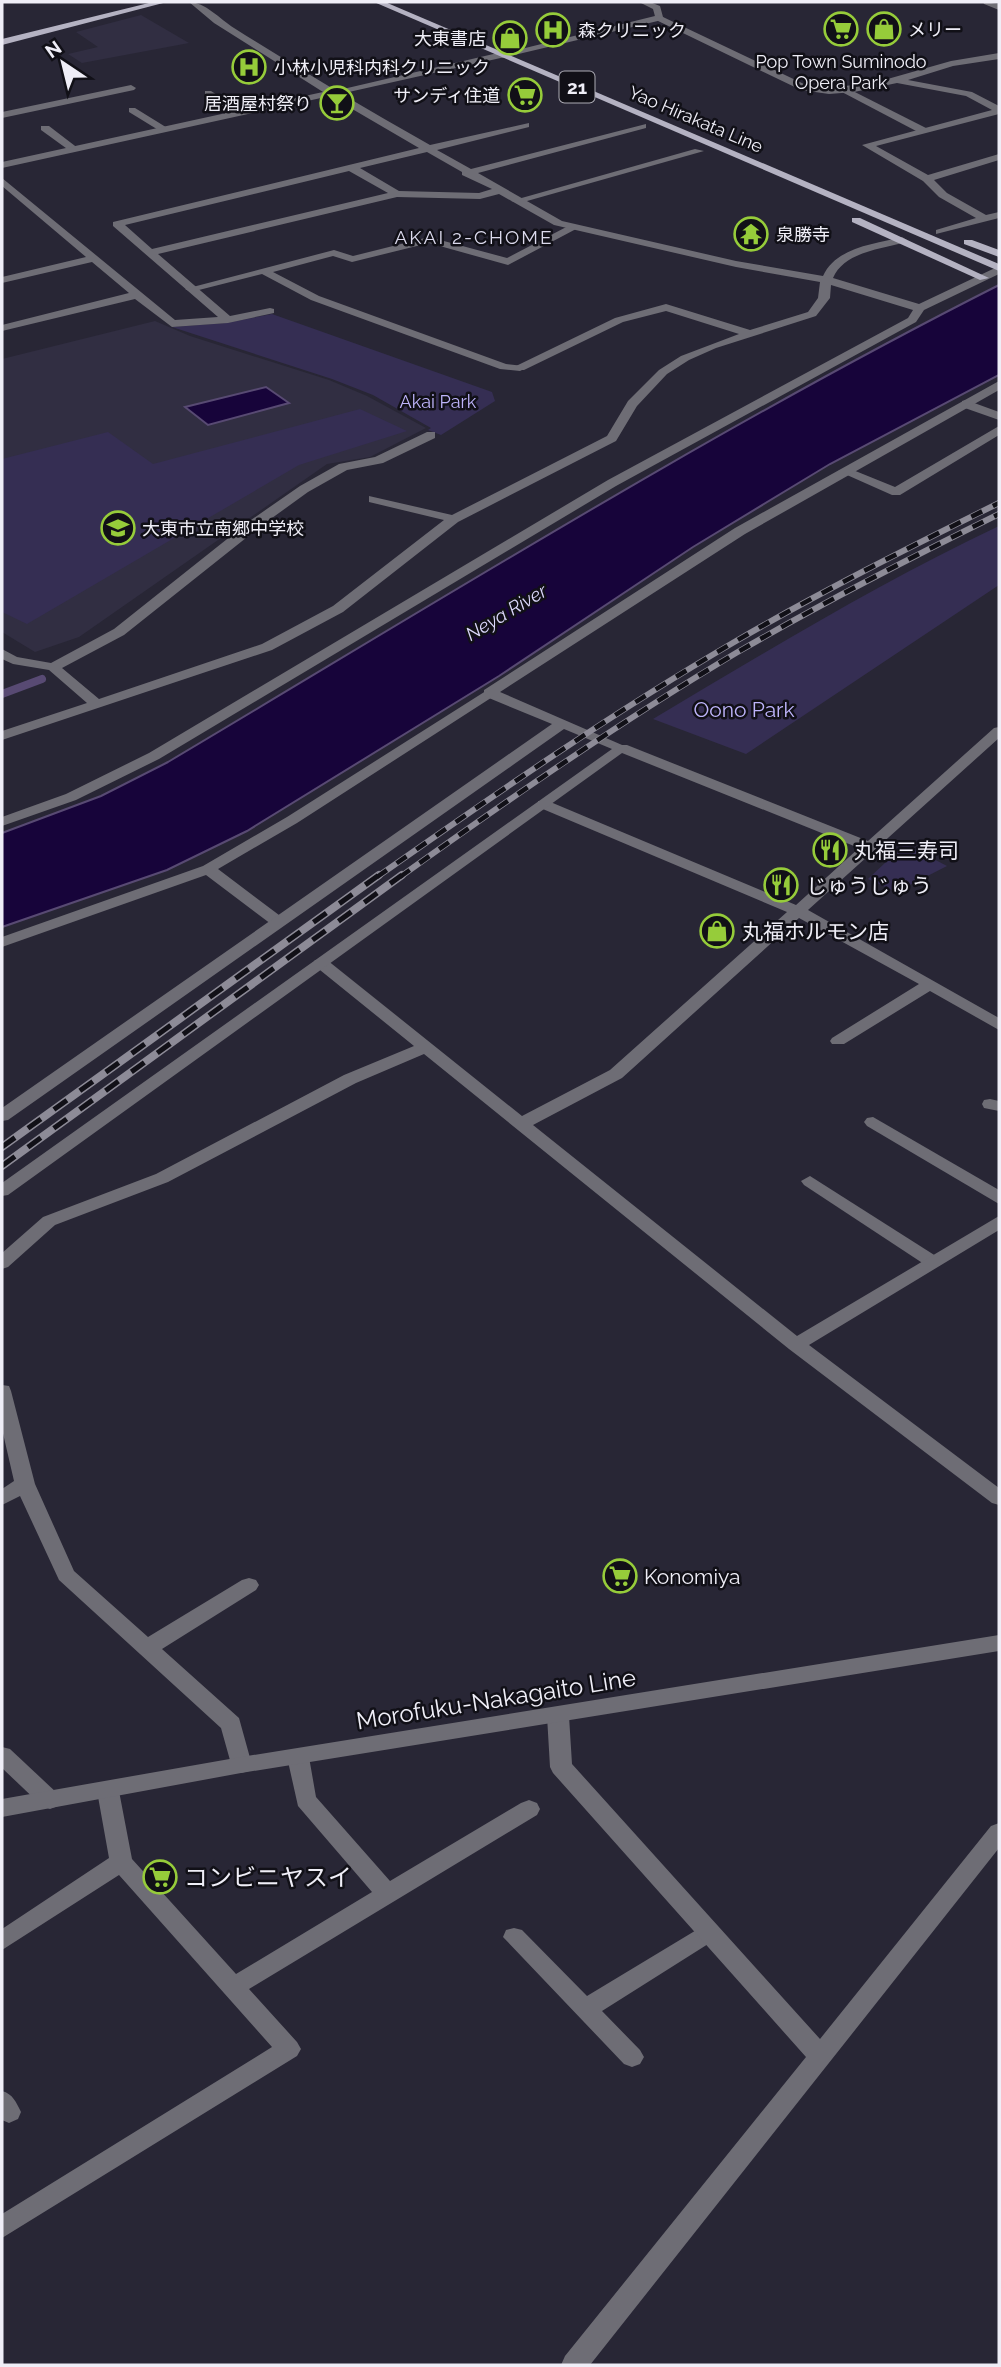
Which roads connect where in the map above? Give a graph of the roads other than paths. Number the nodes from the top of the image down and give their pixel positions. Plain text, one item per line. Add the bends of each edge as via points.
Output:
1 (163, 2) edge
2 (193, 2) edge
3 (378, 2) edge
4 (643, 2) edge
5 (988, 2) edge
6 (999, 7) edge
7 (659, 18) junction
8 (2, 42) edge
9 (502, 55) junction
10 (999, 56) edge
11 (896, 80) junction
12 (120, 81) dead end
13 (843, 89) junction
14 (208, 93) dead end
15 (331, 93) junction
16 (132, 110) dead end
17 (999, 111) edge
18 (240, 113) junction
19 (2, 115) edge
20 (643, 121) junction
21 (526, 125) dead end
22 (45, 128) dead end
23 (164, 130) junction
24 (922, 130) junction
25 (74, 149) junction
26 (429, 149) junction
27 (699, 151) junction
28 (999, 157) edge
29 (2, 165) edge
30 (352, 168) junction
31 (466, 173) junction
32 (927, 179) junction
33 (2, 181) edge
34 (497, 191) junction
35 (397, 194) junction
36 (516, 201) junction
37 (999, 215) edge
38 (985, 219) junction
39 (572, 227) junction
40 (940, 232) junction
41 (902, 240) junction
42 (148, 253) junction
43 (999, 254) edge
44 (94, 258) junction
45 (999, 269) edge
46 (264, 271) junction
47 (984, 278) junction
48 (824, 279) junction
49 (2, 281) edge
50 (191, 289) junction
51 (136, 295) junction
52 (920, 308) junction
53 (270, 311) dead end
54 (228, 320) junction
55 (2, 328) edge
56 (751, 334) junction
57 (999, 385) edge
58 (966, 404) junction
59 (999, 416) edge
60 (999, 430) edge
61 (430, 435) dead end
62 (844, 471) junction
63 (373, 499) dead end
64 (454, 519) junction
65 (2, 653) edge
66 (53, 667) junction
67 (489, 693) junction
68 (98, 705) junction
69 (562, 724) junction
70 (999, 731) edge
71 (2, 736) edge
72 (622, 748) junction
73 (543, 804) junction
74 (2, 822) edge
75 (870, 847) junction
76 (208, 869) junction
77 (798, 911) junction
78 (277, 921) junction
79 (2, 942) edge
80 (321, 963) junction
81 (930, 984) junction
82 (999, 1025) edge
83 (838, 1041) dead end
84 (423, 1048) junction
85 (2, 1116) edge
86 (873, 1122) dead end
87 (519, 1125) junction
88 (810, 1181) dead end
89 (2, 1191) edge
90 (999, 1198) edge
91 (999, 1222) edge
92 (933, 1262) junction
93 (2, 1263) edge
94 (796, 1345) junction
95 (2, 1391) edge
96 (25, 1484) junction
97 (2, 1498) edge
98 (999, 1498) edge
99 (249, 1584) dead end
100 (999, 1643) edge
101 (147, 1648) junction
102 (558, 1716) junction
103 (2, 1755) edge
104 (298, 1757) junction
105 (241, 1765) junction
106 (108, 1791) junction
107 (50, 1800) junction
108 (2, 1808) edge
109 (529, 1809) dead end
110 (999, 1832) edge
111 (121, 1862) junction
112 (387, 1894) junction
113 (708, 1932) junction
114 (514, 1937) dead end
115 (2, 1941) edge
116 (233, 1987) junction
117 (586, 2009) junction
118 (632, 2057) dead end
119 (821, 2057) junction
120 (2, 2227) edge
121 (574, 2365) edge

1 - 8 main road
2 - 15 street
3 - 9 main road, Yao Hirakata Line / 21
4 - 7 street via 657,8
5 - 6 street
7 - 9 street
7 - 13 street via 804,88 821,92
9 - 15 street
9 - 20 main road, Yao Hirakata Line / 21 via 631,110
10 - 11 street via 978,57
11 - 13 street
11 - 17 street via 969,94
12 - 19 street via 135,91
13 - 24 street
14 - 18 street
15 - 18 street
15 - 26 street
16 - 23 street
17 - 24 street
18 - 23 street
20 - 27 main road
20 - 31 street
20 - 40 main road via 679,121
20 - 45 main road, Yao Hirakata Line
21 - 26 street
22 - 25 street
23 - 25 street
24 - 32 street via 867,145
25 - 29 street
26 - 30 street
26 - 31 street
27 - 36 street
27 - 41 main road
28 - 32 street
30 - 35 street
30 - 42 street via 117,223
31 - 34 street
32 - 38 street via 943,195
33 - 44 street
34 - 35 street via 480,196
34 - 36 street
35 - 42 street
36 - 39 street
37 - 38 street
38 - 40 street
39 - 46 street via 508,262 429,240 352,260 334,253
39 - 48 street
40 - 43 main road
41 - 47 main road
41 - 48 street via 853,255 830,267
42 - 50 street
44 - 49 street
44 - 51 street
45 - 47 street
46 - 50 street
46 - 56 street via 315,298 504,367 520,368 619,320 666,306
47 - 52 street
48 - 52 street
48 - 56 street via 824,298 812,314
50 - 54 street
51 - 54 street via 172,324
51 - 55 street
52 - 74 street via 912,320 612,483 154,756 71,797
53 - 54 street
56 - 64 street via 712,346 663,372 632,404 612,438
57 - 58 street
58 - 59 street
58 - 62 street
60 - 62 street via 896,492
61 - 66 street via 379,460 343,467 304,489 119,632
62 - 67 street via 740,531
63 - 64 street
64 - 68 street via 338,609 267,647
65 - 66 street via 13,660
66 - 68 street
67 - 69 street
67 - 76 street
68 - 71 street
69 - 72 street
69 - 78 street
70 - 75 street
72 - 73 street
72 - 75 street
73 - 77 street
73 - 80 street
75 - 77 street
76 - 78 street
76 - 79 street
77 - 81 street
77 - 87 street via 616,1074
78 - 85 street
80 - 84 street
80 - 89 street via 206,1040
81 - 82 street
81 - 83 street
84 - 87 street
84 - 93 street via 349,1079 162,1178 49,1221
86 - 90 street
87 - 94 street
88 - 92 street
91 - 92 street
92 - 94 street
94 - 98 street
95 - 96 street
96 - 97 street
96 - 101 street via 66,1575
99 - 101 street
100 - 102 street, Morofuku-Nakagaito Line
101 - 105 street via 231,1724
102 - 104 street, Morofuku-Nakagaito Line
102 - 113 street via 561,1767
103 - 107 street
104 - 105 street, Morofuku-Nakagaito Line
104 - 112 street via 306,1800
105 - 106 street, Morofuku-Nakagaito Line
106 - 107 street, Morofuku-Nakagaito Line
106 - 111 street
107 - 108 street, Morofuku-Nakagaito Line
109 - 112 street
110 - 119 street
111 - 115 street
111 - 116 street
112 - 116 street
113 - 117 street
113 - 119 street
114 - 117 street
116 - 120 street via 289,2049
117 - 118 street
119 - 121 street

